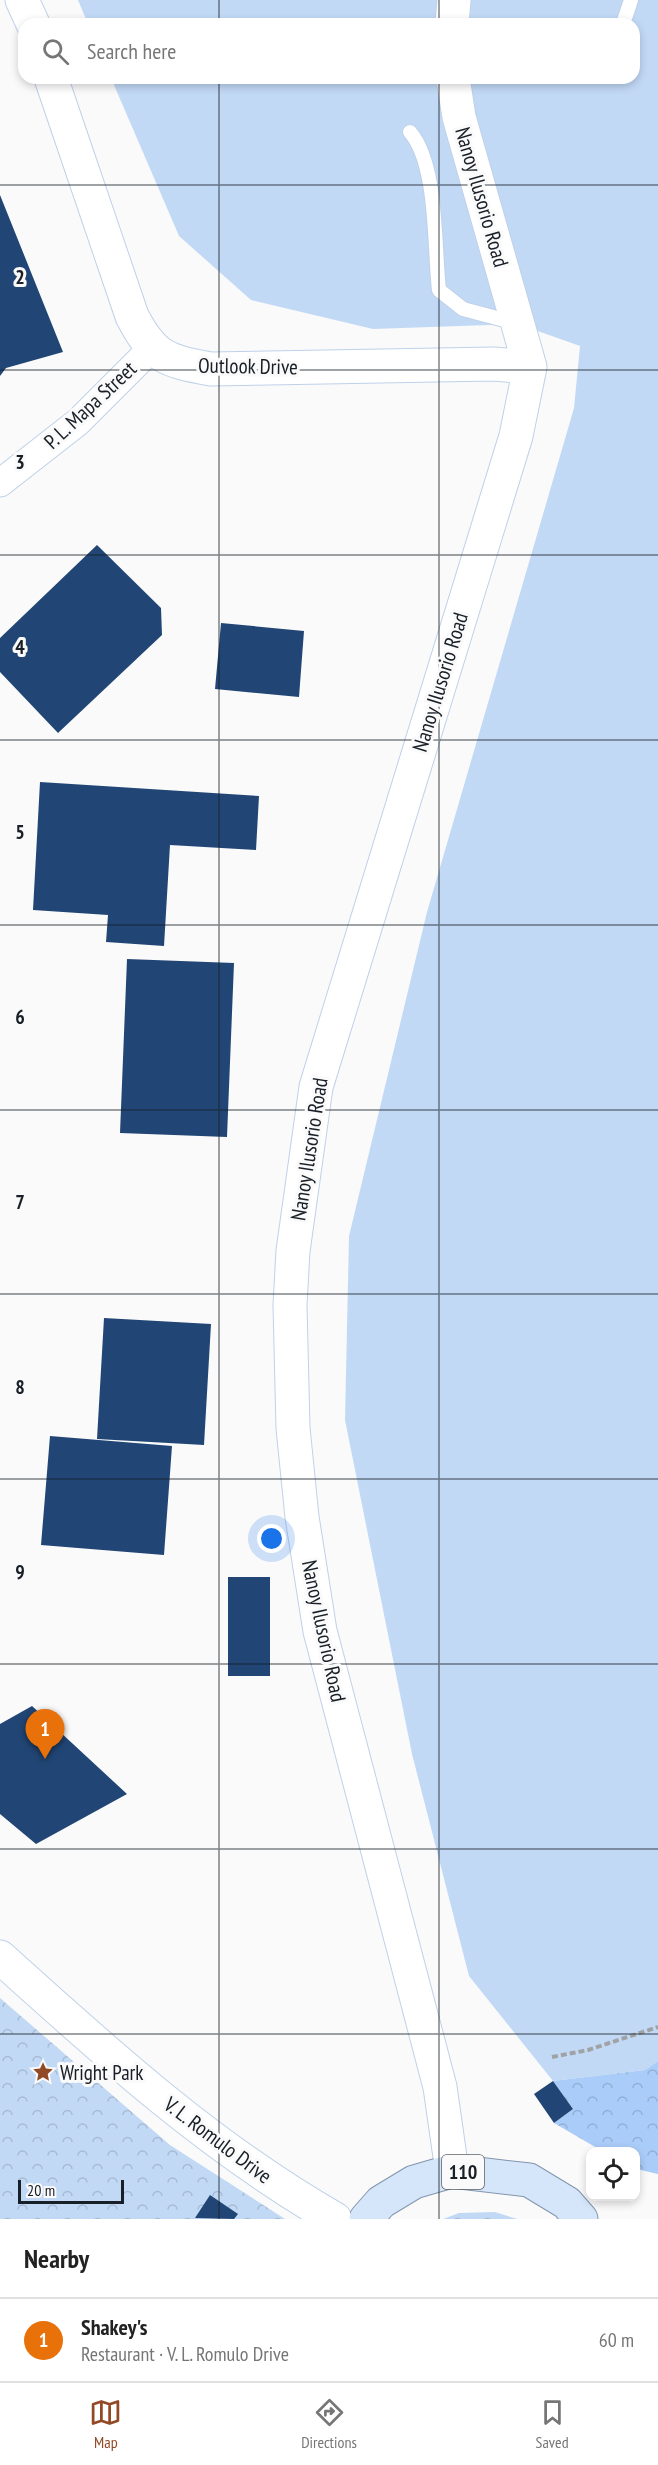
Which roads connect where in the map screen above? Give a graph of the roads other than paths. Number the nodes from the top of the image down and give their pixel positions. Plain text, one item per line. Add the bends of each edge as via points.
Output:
1 (22, 0) edge
2 (454, 0) edge
3 (631, 0) edge
4 (30, 18) edge
5 (452, 18) edge
6 (625, 18) edge
7 (53, 84) edge
8 (454, 84) edge
9 (410, 132) dead end
10 (518, 324) junction
11 (151, 349) junction
12 (530, 367) junction
13 (0, 483) edge
14 (0, 1957) edge
15 (452, 2171) junction
16 (574, 2211) edge
17 (335, 2219) edge
18 (366, 2219) edge
19 (605, 2219) edge

1 - 4 main road
2 - 5 main road
3 - 6 lane
7 - 11 main road via 132,316
8 - 10 main road, Nanoy Ilusorio Road via 459,117
9 - 10 lane via 421,145 434,211 439,290 463,309
10 - 12 main road, Nanoy Ilusorio Road
11 - 12 main road, Outlook Drive via 183,364 211,369 494,364
11 - 13 street, P. L. Mapa Street via 78,422
12 - 15 main road, Nanoy Ilusorio Road via 516,436 316,1087 290,1305 294,1439 320,1631 440,2087
14 - 17 main road, V. L. Romulo Drive via 145,2085 215,2140 288,2192
15 - 16 main road, 110 via 529,2180
15 - 18 main road, 110 via 414,2182 381,2202
16 - 19 main road, 110

